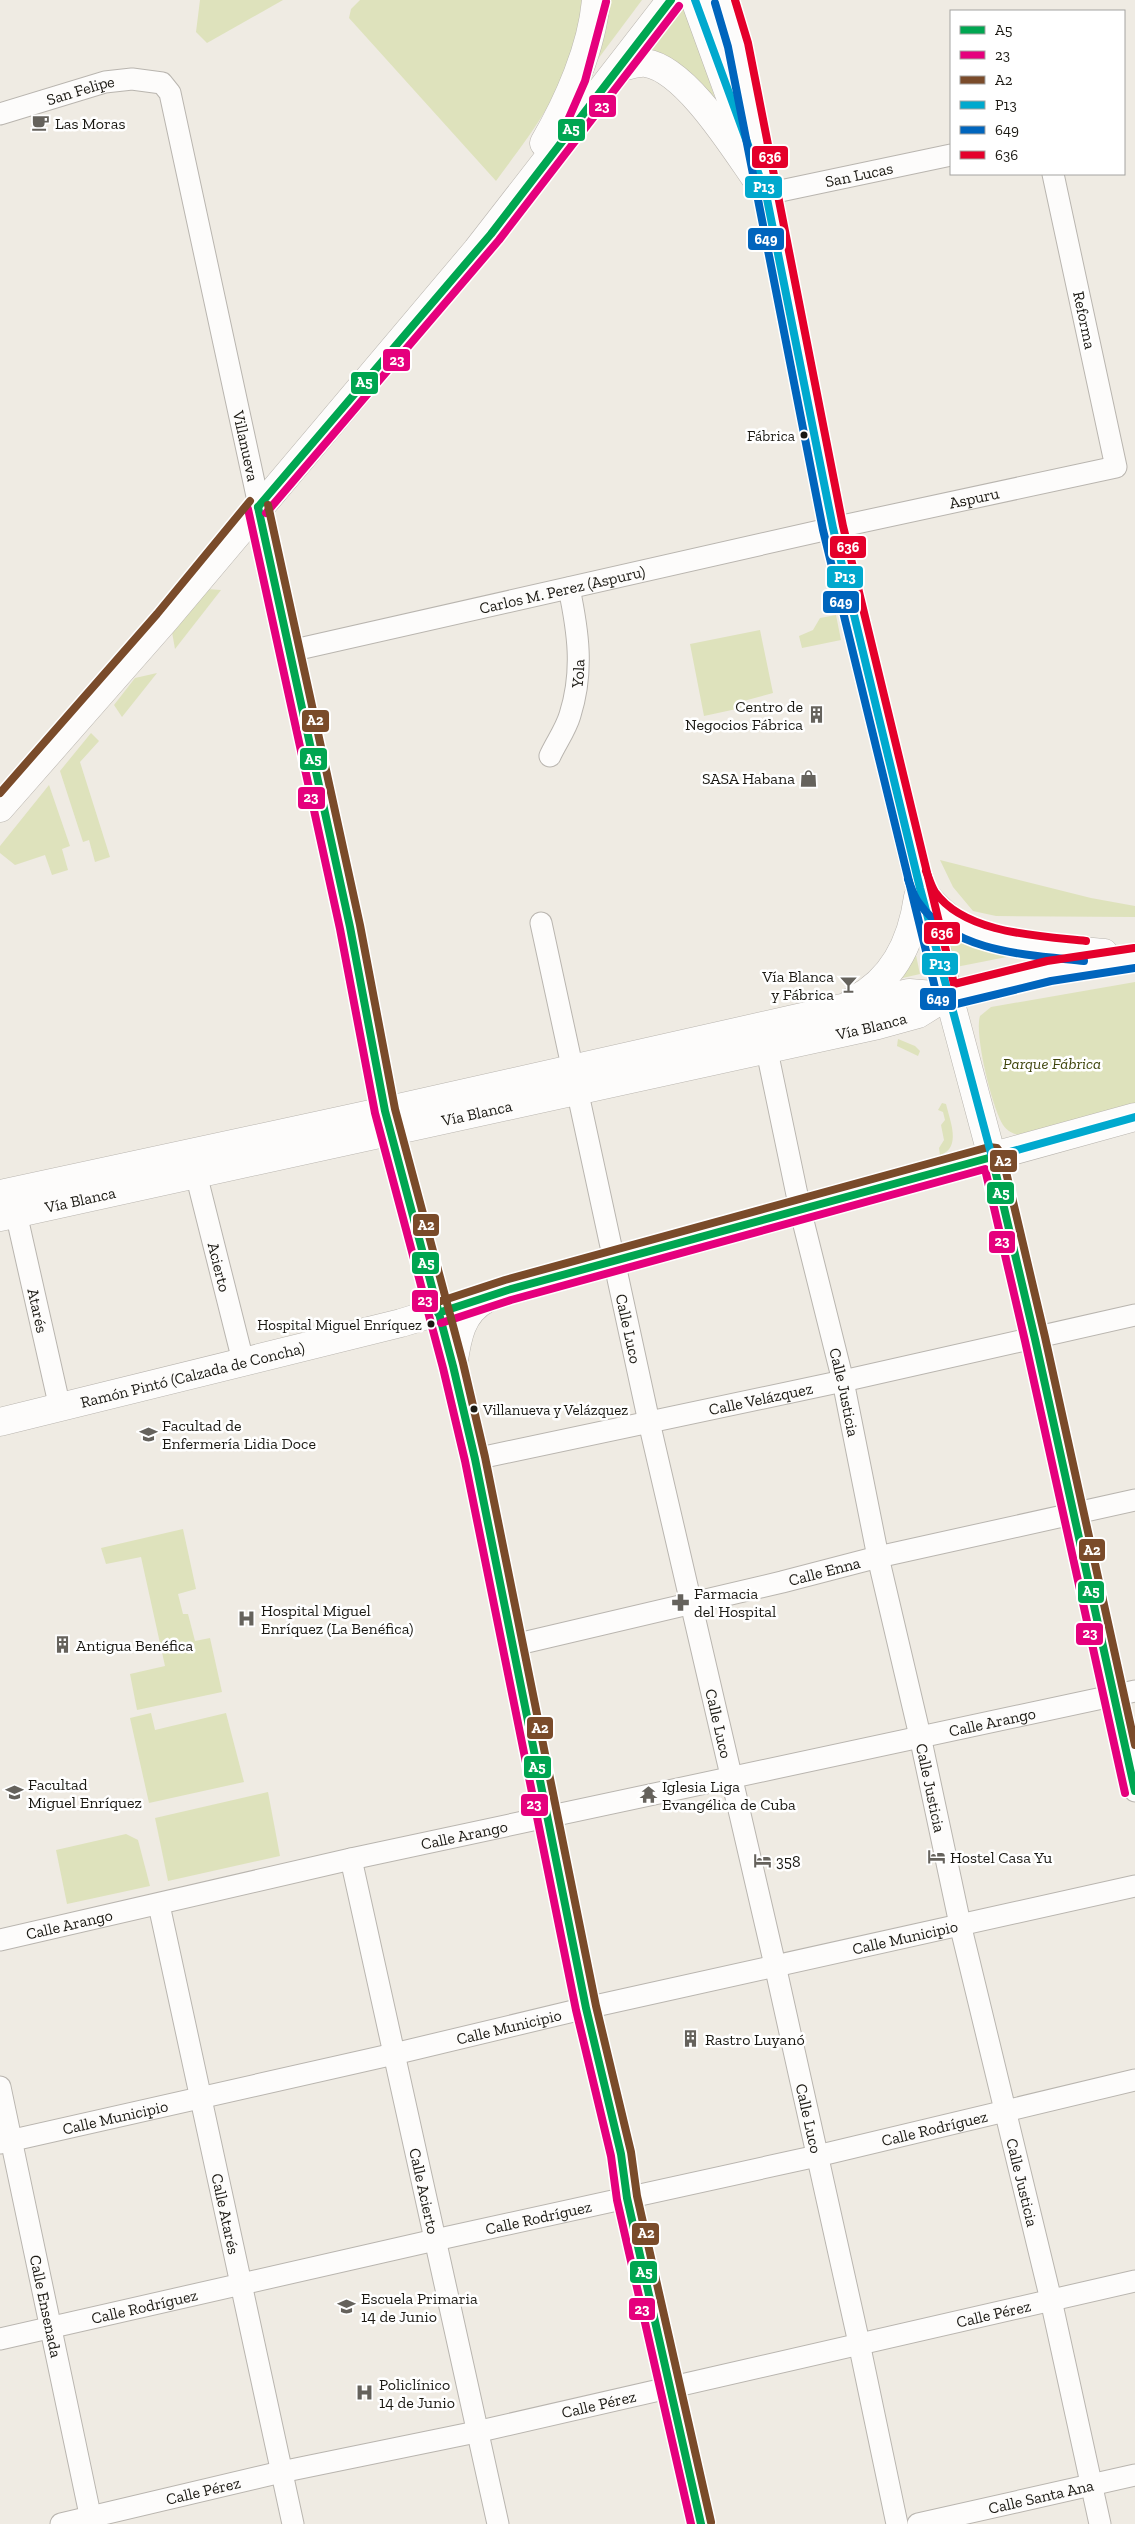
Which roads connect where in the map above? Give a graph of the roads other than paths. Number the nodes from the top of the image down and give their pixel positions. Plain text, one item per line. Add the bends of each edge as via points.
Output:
1 (596, 0) edge
2 (671, 0) edge
3 (695, 0) edge
4 (725, 0) edge
5 (735, 0) edge
6 (738, 45) junction
7 (620, 67) junction
8 (162, 83) joint
9 (0, 114) edge
10 (950, 155) edge
11 (1053, 175) edge
12 (766, 194) junction
13 (491, 234) junction
14 (1116, 467) joint
15 (258, 507) junction
16 (833, 528) junction
17 (569, 588) junction
18 (290, 650) junction
19 (550, 756) dead end
20 (0, 808) edge
21 (920, 888) junction
22 (541, 923) dead end
23 (1135, 958) edge
24 (947, 996) junction
25 (837, 1008) junction
26 (902, 1019) junction
27 (767, 1051) junction
28 (965, 1059) junction
29 (574, 1080) junction
30 (1135, 1117) edge
31 (388, 1122) junction
32 (992, 1157) junction
33 (196, 1174) junction
34 (5, 1208) edge
35 (800, 1209) junction
36 (614, 1261) junction
37 (499, 1293) junction
38 (438, 1313) junction
39 (1135, 1315) edge
40 (1035, 1339) junction
41 (243, 1361) junction
42 (453, 1366) junction
43 (843, 1381) junction
44 (60, 1408) junction
45 (0, 1422) edge
46 (649, 1422) junction
47 (474, 1460) junction
48 (1135, 1500) edge
49 (1074, 1514) junction
50 (878, 1557) junction
51 (691, 1604) junction
52 (514, 1645) junction
53 (1135, 1691) edge
54 (1113, 1696) junction
55 (920, 1736) junction
56 (732, 1776) junction
57 (1135, 1791) edge
58 (548, 1817) junction
59 (351, 1859) junction
60 (1135, 1886) edge
61 (159, 1905) junction
62 (960, 1924) junction
63 (0, 1940) edge
64 (775, 1965) junction
65 (586, 2008) junction
66 (394, 2054) junction
67 (1135, 2080) edge
68 (0, 2087) edge
69 (201, 2098) junction
70 (1005, 2111) junction
71 (6, 2141) edge
72 (816, 2156) junction
73 (627, 2198) junction
74 (434, 2240) junction
75 (1135, 2281) edge
76 (241, 2284) junction
77 (1051, 2300) junction
78 (50, 2328) junction
79 (0, 2339) edge
80 (859, 2343) junction
81 (670, 2387) junction
82 (476, 2432) junction
83 (281, 2472) junction
84 (1135, 2475) edge
85 (1091, 2485) junction
86 (91, 2520) edge
87 (61, 2524) edge
88 (293, 2524) edge
89 (498, 2524) edge
90 (701, 2524) edge
91 (896, 2524) edge
92 (918, 2524) edge
93 (1100, 2524) edge

1 - 13 main road via 588,38 567,100
2 - 7 main road
3 - 12 main road
4 - 6 main road
5 - 6 main road
6 - 12 main road
7 - 12 main road via 644,62 669,73 709,112
7 - 13 main road
8 - 9 street, San Felipe via 132,79 105,82
8 - 15 street, Villanueva via 170,93
10 - 12 street, San Lucas
11 - 14 street, Reforma
12 - 16 main road
13 - 15 main road
14 - 16 street, Aspuru
15 - 18 street, Villanueva
15 - 20 main road via 165,620
16 - 17 street, Carlos M. Perez (Aspuru)
16 - 21 main road
17 - 18 street, Carlos M. Perez (Aspuru)
17 - 19 street, Yola via 578,634 580,667 570,715
18 - 31 street, Villanueva
21 - 23 main road via 938,909 973,932 1024,944
21 - 24 main road
21 - 25 main road via 910,936 894,966 868,993
22 - 29 street, Calle Luco
23 - 24 main road, Vía Blanca via 1049,971
24 - 25 main road, Vía Blanca via 910,993
24 - 26 main road, Vía Blanca via 918,1014
24 - 28 main road
25 - 29 main road, Vía Blanca
26 - 27 main road, Vía Blanca
26 - 28 main road via 934,1027
27 - 29 main road, Vía Blanca
27 - 35 street, Calle Justicia
28 - 32 main road
29 - 31 main road, Vía Blanca
29 - 36 street, Calle Luco
30 - 32 main road, Ramón Pintó (Calzada de Concha)
31 - 33 main road, Vía Blanca
31 - 34 main road, Vía Blanca
31 - 38 street, Villanueva
32 - 35 main road, Ramón Pintó (Calzada de Concha)
32 - 40 street
33 - 34 main road, Vía Blanca
33 - 41 street, Acierto
34 - 44 street, Atarés
35 - 36 main road, Ramón Pintó (Calzada de Concha)
35 - 43 street, Calle Justicia
36 - 37 main road, Ramón Pintó (Calzada de Concha)
36 - 46 street, Calle Luco
37 - 38 main road, Ramón Pintó (Calzada de Concha)
37 - 42 main road via 481,1302 464,1319
38 - 41 main road, Ramón Pintó (Calzada de Concha)
38 - 42 street, Villanueva
39 - 40 street, Calle Velázquez
40 - 43 street, Calle Velázquez
40 - 49 street
41 - 44 main road, Ramón Pintó (Calzada de Concha)
42 - 47 street, Villanueva
43 - 46 street, Calle Velázquez
43 - 50 street, Calle Justicia
44 - 45 main road, Ramón Pintó (Calzada de Concha)
46 - 47 street, Calle Velázquez
46 - 51 street, Calle Luco
47 - 52 street, Villanueva
48 - 49 street, Calle Enna
49 - 50 street, Calle Enna
49 - 54 street
50 - 51 street, Calle Enna
50 - 55 street, Calle Justicia
51 - 52 street, Calle Enna
51 - 56 street, Calle Luco
52 - 58 street, Villanueva
53 - 54 street, Calle Arango
54 - 55 street, Calle Arango
54 - 57 street
55 - 56 street, Calle Arango
55 - 62 street, Calle Justicia
56 - 58 street, Calle Arango
56 - 64 street, Calle Luco
58 - 59 street, Calle Arango
58 - 65 street, Villanueva
59 - 61 street, Calle Arango
59 - 66 street, Calle Acierto
60 - 62 street, Calle Municipio
61 - 63 street, Calle Arango
61 - 69 street, Calle Atarés
62 - 64 street, Calle Municipio
62 - 70 street, Calle Justicia
64 - 65 street, Calle Municipio
64 - 72 street, Calle Luco
65 - 66 street, Calle Municipio
65 - 73 street, Villanueva via 621,2154
66 - 69 street, Calle Municipio
66 - 74 street, Calle Acierto
67 - 70 street, Calle Rodríguez
68 - 71 street, Calle Ensenada
69 - 71 street, Calle Municipio
69 - 76 street, Calle Atarés
70 - 72 street, Calle Rodríguez
70 - 77 street, Calle Justicia
71 - 78 street, Calle Ensenada
72 - 73 street, Calle Rodríguez
72 - 80 street, Calle Luco
73 - 74 street, Calle Rodríguez
73 - 81 street, Villanueva
74 - 76 street, Calle Rodríguez
74 - 82 street, Calle Acierto
75 - 77 street, Calle Pérez
76 - 78 street, Calle Rodríguez
76 - 83 street, Calle Atarés
77 - 80 street, Calle Pérez
77 - 85 street, Calle Justicia
78 - 79 street, Calle Rodríguez
78 - 86 street, Calle Ensenada
80 - 81 street, Calle Pérez
80 - 91 street, Calle Luco
81 - 82 street, Calle Pérez
81 - 90 street, Villanueva
82 - 83 street, Calle Pérez
82 - 89 street, Calle Acierto
83 - 86 street, Calle Pérez
83 - 88 street, Calle Atarés
84 - 85 street, Calle Santa Ana
85 - 92 street, Calle Santa Ana
85 - 93 street, Calle Justicia
86 - 87 street, Calle Pérez

